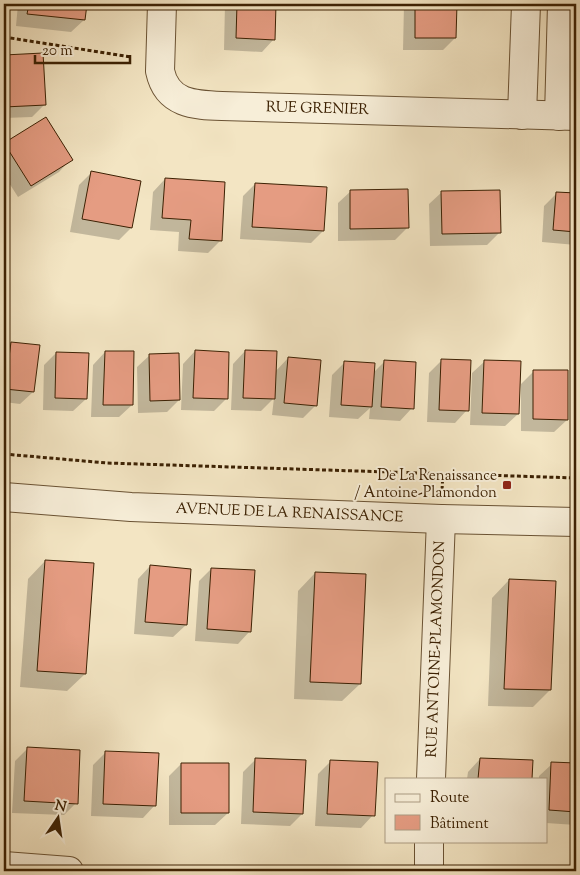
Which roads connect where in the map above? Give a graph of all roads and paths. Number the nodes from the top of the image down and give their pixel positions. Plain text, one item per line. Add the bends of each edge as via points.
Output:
1 (162, 4) edge
2 (526, 4) edge
3 (562, 4) edge
4 (4, 37) edge
5 (139, 58) dead end
6 (522, 115) junction
7 (568, 116) edge
8 (4, 454) edge
9 (576, 478) edge
10 (4, 496) edge
11 (440, 519) junction
12 (576, 522) edge
13 (432, 778) edge
14 (430, 842) edge
15 (4, 866) edge
16 (69, 871) edge
17 (428, 871) edge

1 - 6 street, RUE GRENIER via 160,71 165,88 182,100 222,106
2 - 6 street
3 - 7 street
4 - 5 path
6 - 7 street, RUE GRENIER
8 - 9 path via 116,464
10 - 11 street, AVENUE DE LA RENAISSANCE via 131,507
11 - 12 street, AVENUE DE LA RENAISSANCE
11 - 13 street, RUE ANTOINE-PLAMONDON
14 - 17 street
15 - 16 street

